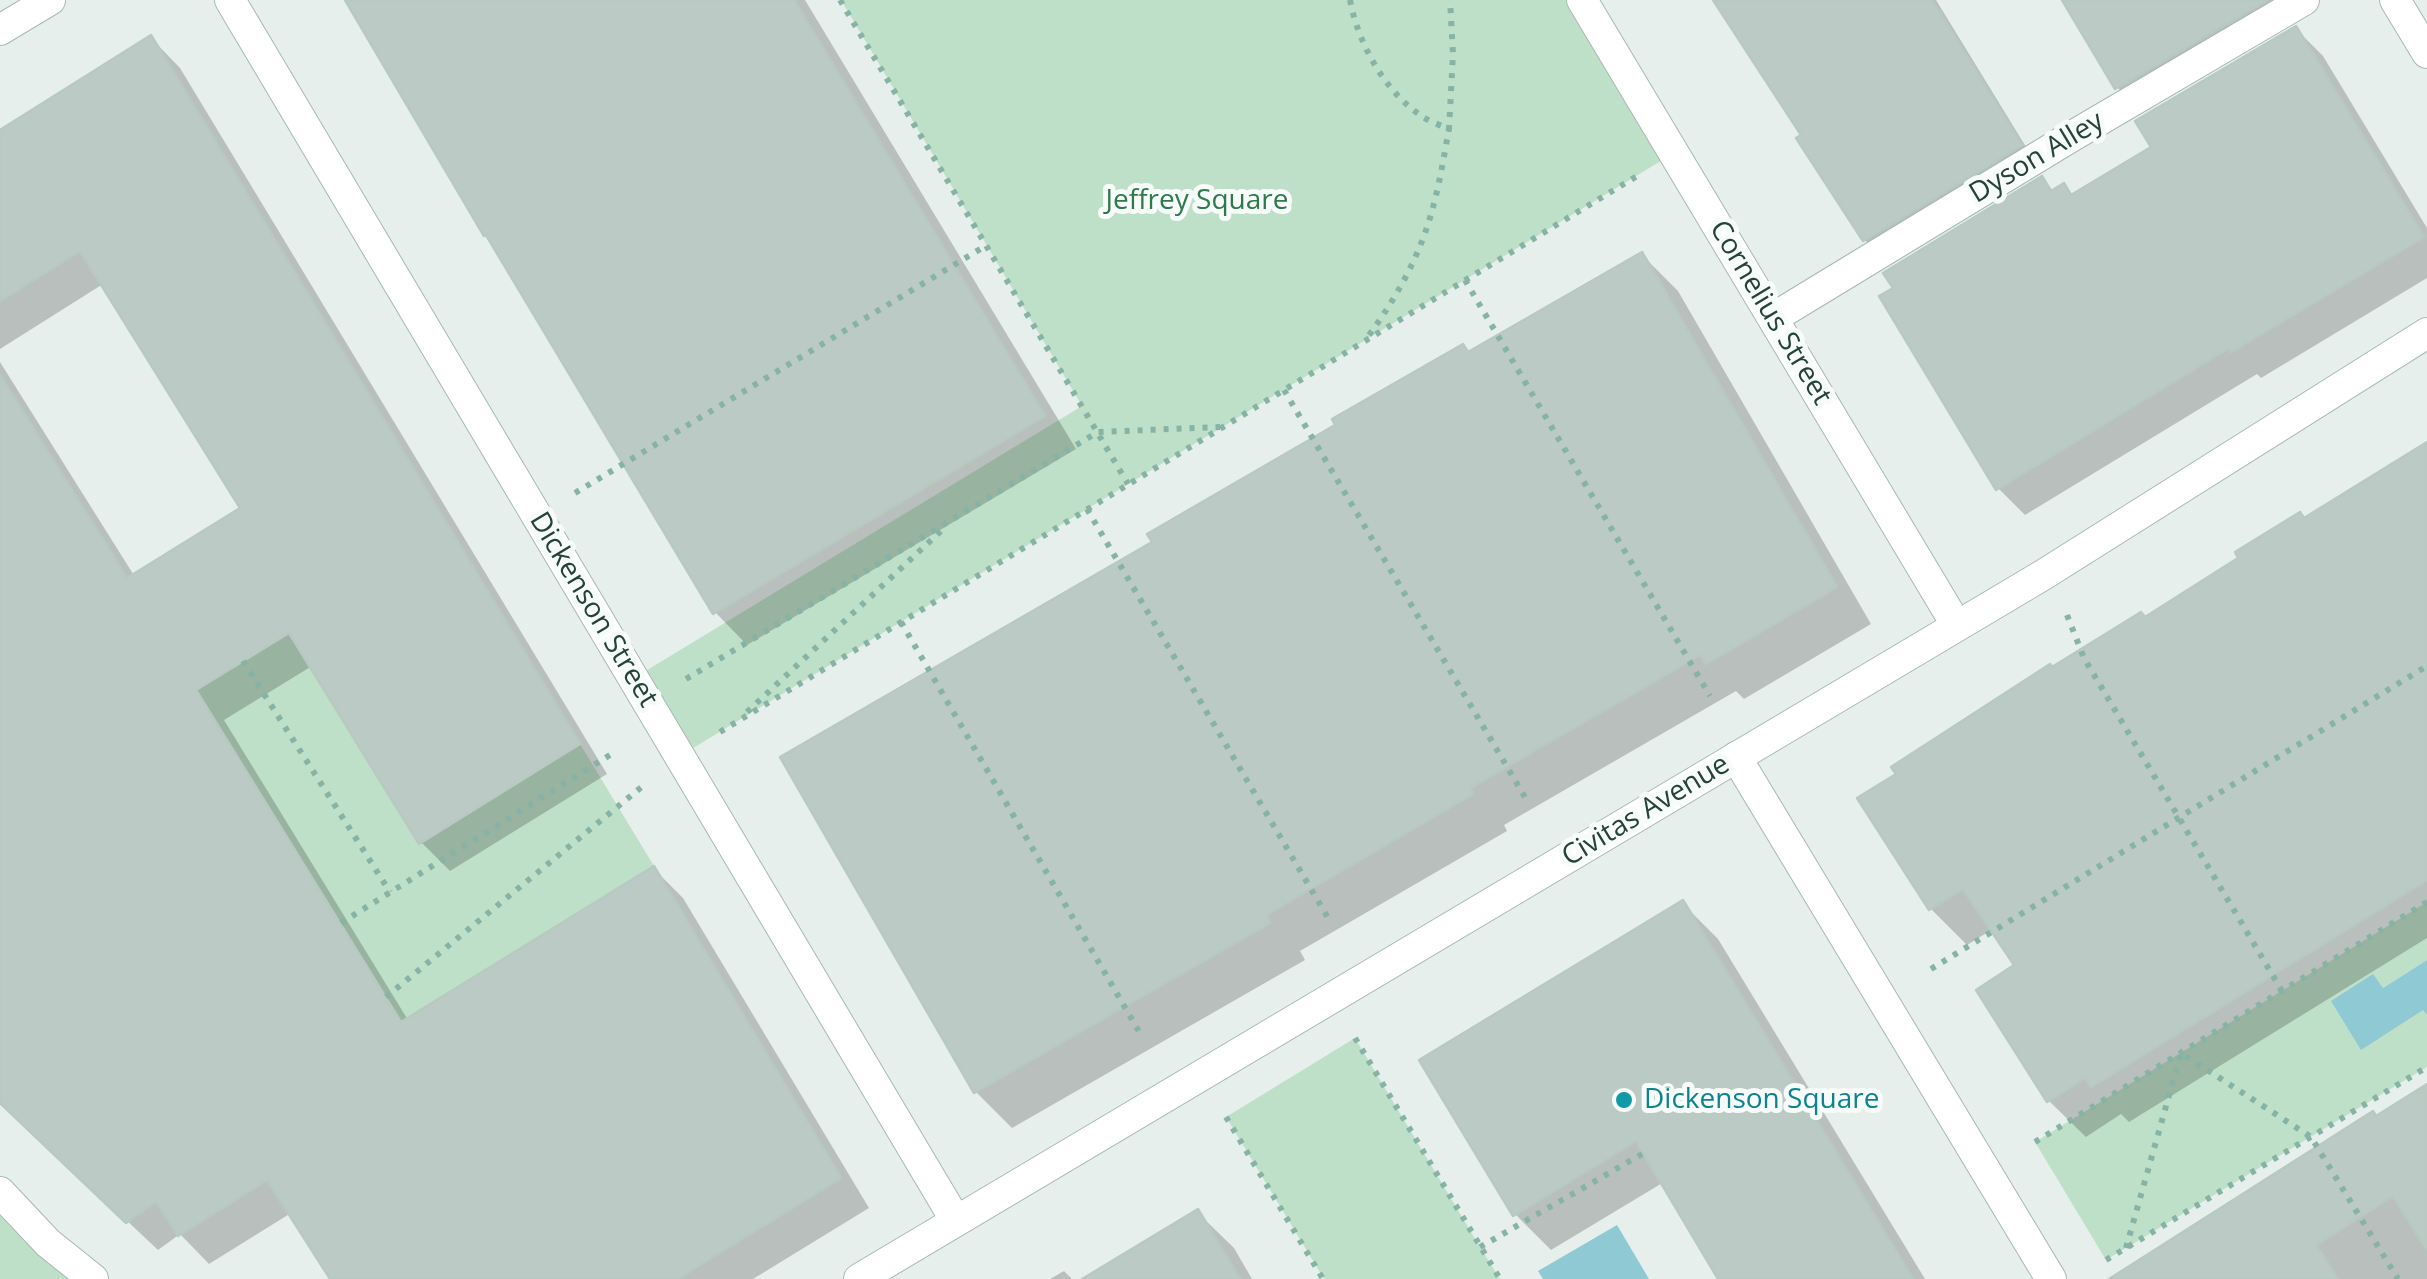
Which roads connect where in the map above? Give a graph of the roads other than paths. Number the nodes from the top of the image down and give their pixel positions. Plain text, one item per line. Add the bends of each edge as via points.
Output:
1 (50, 0) edge
2 (230, 0) edge
3 (1582, 0) edge
4 (2304, 0) edge
5 (2395, 0) edge
6 (0, 30) edge
7 (2427, 52) edge
8 (1773, 318) junction
9 (2427, 333) edge
10 (1957, 626) junction
11 (1736, 758) junction
12 (0, 1192) edge
13 (956, 1221) junction
14 (94, 1279) edge
15 (859, 1279) edge
16 (2051, 1279) edge

1 - 6 street
2 - 13 street, Dickenson Street
3 - 8 street, Cornelius Street
4 - 8 street, Dyson Alley
5 - 7 street
8 - 10 street, Cornelius Street
9 - 10 street, Civitas Avenue
10 - 11 street, Civitas Avenue
11 - 13 street, Civitas Avenue
11 - 16 street
12 - 14 street
13 - 15 street, Civitas Avenue

